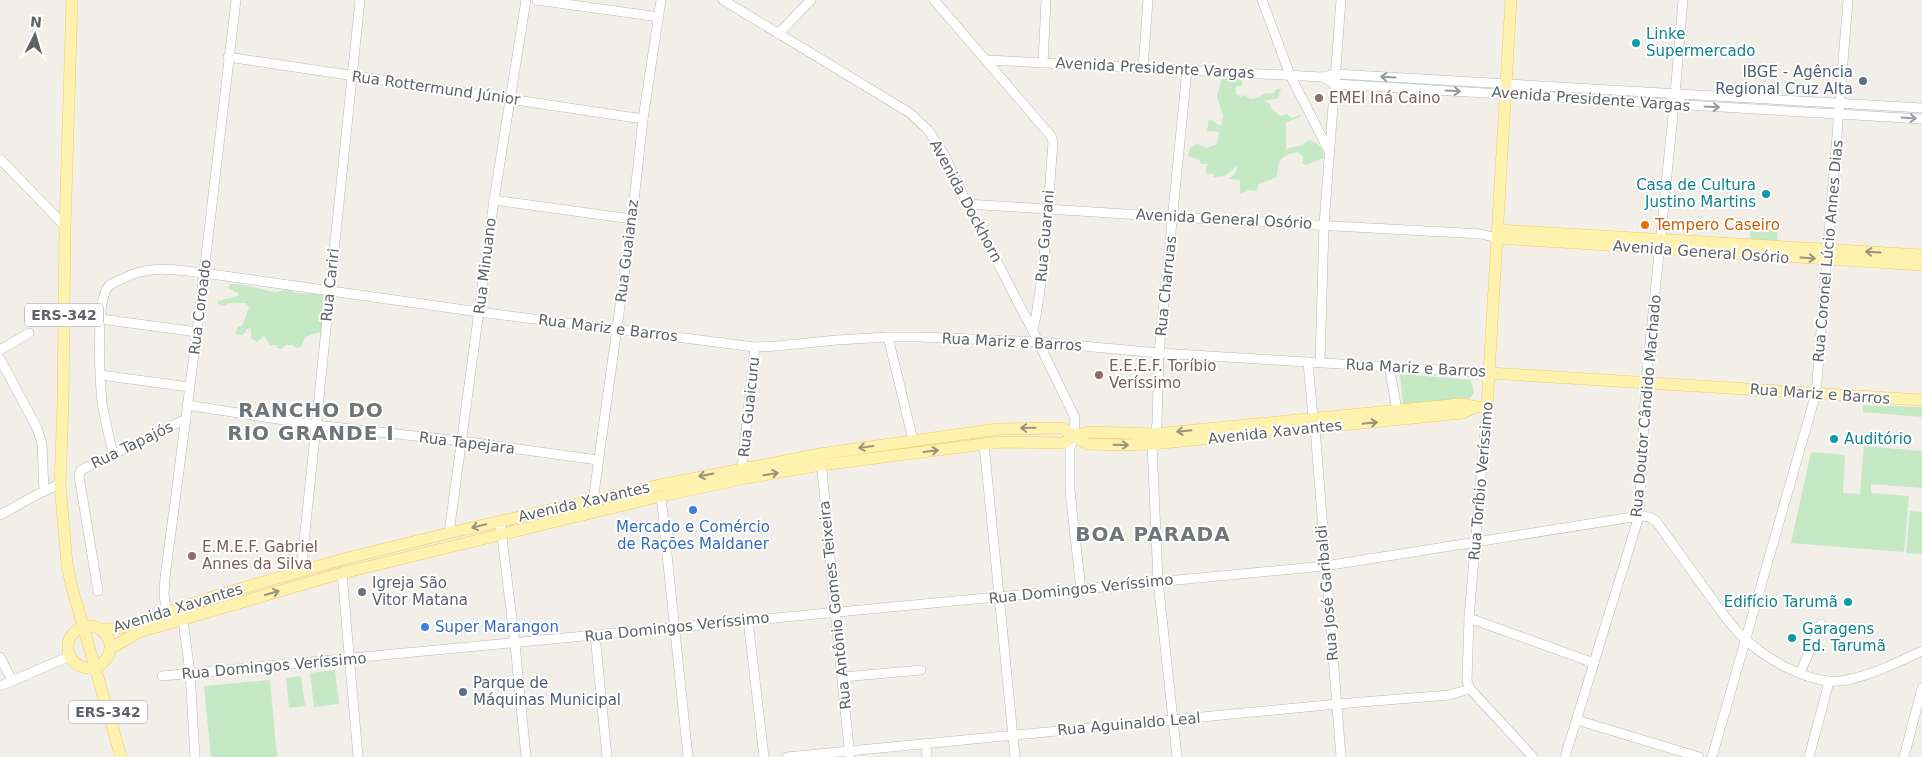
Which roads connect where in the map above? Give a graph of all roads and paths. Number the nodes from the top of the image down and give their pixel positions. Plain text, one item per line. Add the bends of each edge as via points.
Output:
1 (72, 0) edge
2 (236, 0) edge
3 (360, 0) edge
4 (526, 0) edge
5 (537, 0) edge
6 (661, 0) edge
7 (723, 0) edge
8 (811, 0) edge
9 (934, 0) edge
10 (1046, 0) edge
11 (1148, 0) edge
12 (1262, 0) edge
13 (1341, 0) edge
14 (1511, 0) edge
15 (1683, 0) edge
16 (1848, 0) edge
17 (659, 16) junction
18 (778, 34) junction
19 (228, 57) junction
20 (987, 60) junction
21 (1042, 63) junction
22 (1143, 68) junction
23 (1187, 70) junction
24 (1336, 74) junction
25 (1290, 75) junction
26 (352, 76) junction
27 (1323, 77) junction
28 (1335, 84) junction
29 (1506, 89) junction
30 (1675, 94) junction
31 (509, 99) junction
32 (1840, 103) junction
33 (1674, 105) junction
34 (1881, 105) junction
35 (1922, 108) edge
36 (1839, 114) junction
37 (1880, 116) junction
38 (643, 118) junction
39 (1922, 119) edge
40 (1330, 154) junction
41 (0, 159) edge
42 (494, 200) junction
43 (967, 204) junction
44 (1048, 209) junction
45 (1172, 217) junction
46 (632, 219) junction
47 (1324, 225) junction
48 (65, 226) junction
49 (1498, 234) junction
50 (1660, 244) junction
51 (1827, 255) junction
52 (1922, 255) edge
53 (1903, 259) junction
54 (1922, 265) edge
55 (204, 273) junction
56 (329, 291) junction
57 (480, 312) junction
58 (101, 318) junction
59 (617, 329) junction
60 (1033, 331) junction
61 (197, 332) junction
62 (29, 333) dead end
63 (888, 337) junction
64 (1039, 342) junction
65 (755, 347) junction
66 (0, 350) edge
67 (1159, 353) junction
68 (0, 358) edge
69 (1308, 362) junction
70 (1320, 362) junction
71 (1389, 366) junction
72 (1490, 372) junction
73 (100, 375) junction
74 (1646, 382) junction
75 (189, 387) junction
76 (1816, 393) junction
77 (1922, 400) edge
78 (187, 405) junction
79 (1482, 407) junction
80 (1072, 410) junction
81 (1396, 410) junction
82 (186, 419) junction
83 (1314, 423) junction
84 (316, 425) junction
85 (1062, 428) junction
86 (1074, 436) junction
87 (1153, 439) junction
88 (913, 440) junction
89 (460, 441) junction
90 (984, 444) junction
91 (114, 454) junction
92 (821, 459) junction
93 (598, 460) junction
94 (742, 468) junction
95 (60, 484) junction
96 (44, 491) junction
97 (661, 496) junction
98 (593, 501) junction
99 (0, 515) edge
100 (1639, 516) junction
101 (500, 522) junction
102 (448, 533) junction
103 (502, 534) junction
104 (1475, 541) junction
105 (1325, 566) junction
106 (301, 571) junction
107 (342, 573) junction
108 (1158, 581) junction
109 (1080, 590) junction
110 (98, 591) dead end
111 (1000, 597) junction
112 (835, 612) junction
113 (182, 614) junction
114 (167, 618) junction
115 (1469, 618) junction
116 (748, 620) junction
117 (1821, 624) dead end
118 (83, 627) junction
119 (675, 627) junction
120 (102, 630) junction
121 (595, 635) junction
122 (1746, 640) junction
123 (515, 644) junction
124 (111, 648) junction
125 (1922, 652) edge
126 (70, 656) junction
127 (0, 657) edge
128 (350, 658) junction
129 (1594, 663) junction
130 (95, 668) junction
131 (921, 670) dead end
132 (190, 673) junction
133 (1800, 674) junction
134 (162, 676) dead end
135 (843, 677) junction
136 (12, 680) junction
137 (1830, 682) junction
138 (0, 686) edge
139 (1922, 688) edge
140 (1470, 689) junction
141 (1337, 704) junction
142 (1173, 720) junction
143 (1577, 720) junction
144 (1013, 735) junction
145 (926, 743) junction
146 (850, 754) edge
147 (121, 757) edge
148 (195, 757) edge
149 (358, 757) edge
150 (526, 757) edge
151 (607, 757) edge
152 (688, 757) edge
153 (764, 757) edge
154 (787, 757) edge
155 (927, 757) edge
156 (1015, 757) edge
157 (1177, 757) edge
158 (1341, 757) edge
159 (1533, 757) edge
160 (1565, 757) edge
161 (1699, 757) edge
162 (1712, 757) edge
163 (1809, 757) edge
164 (1904, 757) edge

1 - 48 main road, ERS-342
2 - 19 street, Rua Coroado
3 - 26 street, Rua Cariri
4 - 31 street, Rua Minuano
5 - 17 street
6 - 17 street, Rua Guaianaz
7 - 18 street, Avenida Dockhorn
8 - 18 street
9 - 20 street
10 - 21 street
11 - 22 street
12 - 25 street
13 - 24 street
14 - 29 main road, Rua Toríbio Veríssimo
15 - 30 street, Rua Doutor Cândido Machado
16 - 32 street, Rua Coronel Lúcio Annes Dias
17 - 38 street, Rua Guaianaz
18 - 43 street, Avenida Dockhorn via 910,114 928,130 945,156
19 - 26 street, Rua Rottermund Júnior
19 - 55 street, Rua Coroado
20 - 21 street, Avenida Presidente Vargas
20 - 44 street, Rua Guarani via 1048,131 1053,142
21 - 22 street, Avenida Presidente Vargas
22 - 23 street, Avenida Presidente Vargas
23 - 25 street, Avenida Presidente Vargas
23 - 45 street, Rua Charruas
24 - 27 street, Avenida Presidente Vargas
24 - 28 street
29 -> 24 street, Avenida Presidente Vargas
25 - 27 street, Avenida Presidente Vargas
25 - 40 street
26 - 31 street, Rua Rottermund Júnior
26 - 56 street, Rua Cariri
27 - 28 street, Avenida Presidente Vargas
28 -> 29 street, Avenida Presidente Vargas
28 - 40 street
29 - 30 street, Avenida Presidente Vargas
29 - 33 street, Avenida Presidente Vargas
29 - 49 main road, Rua Toríbio Veríssimo
30 - 32 street, Avenida Presidente Vargas
30 - 33 street, Rua Doutor Cândido Machado via 1680,100
31 - 38 street, Rua Rottermund Júnior
31 - 42 street, Rua Minuano
32 - 34 street, Avenida Presidente Vargas
32 - 36 street, Rua Coronel Lúcio Annes Dias
33 -> 36 street, Avenida Presidente Vargas
33 - 50 street, Rua Doutor Cândido Machado
34 - 35 street, Avenida Presidente Vargas
34 - 37 street
36 - 37 street, Avenida Presidente Vargas
36 - 51 street, Rua Coronel Lúcio Annes Dias
37 -> 39 street, Avenida Presidente Vargas
38 - 46 street, Rua Guaianaz
40 - 47 street
41 - 48 street
42 - 46 street
42 - 57 street, Rua Minuano
43 - 44 street, Avenida General Osório
43 - 60 street, Avenida Dockhorn
44 - 45 street, Avenida General Osório
44 - 60 street, Rua Guarani
45 - 47 street, Avenida General Osório
45 - 67 street, Rua Charruas
46 - 59 street, Rua Guaianaz
47 - 49 street, Avenida General Osório
47 - 70 street
48 - 95 main road, ERS-342
49 - 50 main road, Avenida General Osório
49 - 72 main road, Rua Toríbio Veríssimo
50 - 51 main road, Avenida General Osório
50 - 74 street, Rua Doutor Cândido Machado
51 - 53 main road, Avenida General Osório
51 - 76 street, Rua Coronel Lúcio Annes Dias
52 - 53 main road, Avenida General Osório
53 - 54 main road, Avenida General Osório
55 - 56 street, Rua Mariz e Barros
55 - 58 street, Rua Mariz e Barros via 144,269 109,286 102,298
55 - 61 street, Rua Coroado
56 - 57 street, Rua Mariz e Barros
56 - 84 street, Rua Cariri
57 - 59 street, Rua Mariz e Barros
57 - 89 street, Rua Minuano
58 - 61 street
58 - 73 street
59 - 65 street, Rua Mariz e Barros
59 - 93 street, Rua Guaianaz
60 - 64 street, Avenida Dockhorn
61 - 75 street, Rua Coroado
62 - 66 street
63 - 64 street, Rua Mariz e Barros
63 - 65 street, Rua Mariz e Barros
63 - 88 street
64 - 67 street, Rua Mariz e Barros
64 - 80 street, Avenida Dockhorn
65 - 94 street, Rua Guaicuru
67 - 69 street, Rua Mariz e Barros
67 - 87 street, Rua Charruas
68 - 96 street via 37,428 42,444
69 - 70 street, Rua Mariz e Barros
69 - 83 street, Rua José Garibaldi
70 - 71 street, Rua Mariz e Barros
71 - 72 street, Rua Mariz e Barros
71 - 81 street
72 - 74 main road, Rua Mariz e Barros
72 - 79 main road, Rua Toríbio Veríssimo
73 - 75 street
73 - 91 street via 102,402
74 - 76 main road, Rua Mariz e Barros
74 - 100 street, Rua Doutor Cândido Machado
75 - 78 street, Rua Coroado
76 - 77 main road, Rua Mariz e Barros
76 - 122 street, Rua Coronel Lúcio Annes Dias
78 - 82 street, Rua Coroado
78 - 84 street, Rua Tapejara
79 - 81 main road, Avenida Xavantes via 1461,404
83 -> 79 main road, Avenida Xavantes via 1462,413
79 - 104 street, Rua Toríbio Veríssimo
80 - 85 street
80 - 86 street, Avenida Dockhorn
81 - 83 main road, Avenida Xavantes
82 - 91 street, Rua Tapajós
82 - 114 street, Rua Coroado via 165,578
83 - 87 main road, Avenida Xavantes
83 - 105 street, Rua José Garibaldi
84 - 89 street, Rua Tapejara
84 - 106 street, Rua Cariri
85 - 86 main road
85 -> 88 main road, Avenida Xavantes via 998,429
86 - 87 main road, Avenida Xavantes via 1089,432
86 - 90 main road, Avenida Xavantes via 1064,444
86 - 109 street, Avenida Dockhorn via 1070,448 1070,491
87 - 108 street, Rua Charruas
88 -> 92 main road, Avenida Xavantes
89 - 93 street, Rua Tapejara
89 - 102 street, Rua Minuano
92 -> 90 main road, Avenida Xavantes
90 - 111 street
91 - 110 street, Rua Tapajós via 81,470 79,476
92 - 94 main road, Avenida Xavantes
97 -> 92 main road, Avenida Xavantes
92 - 112 street, Rua Antônio Gomes Teixeira
93 - 98 street, Rua Guaianaz
94 -> 98 main road, Avenida Xavantes
95 - 96 street
95 - 118 main road, ERS-342 via 67,564
96 - 99 street
97 - 103 main road, Avenida Xavantes
97 - 119 street
98 - 101 main road, Avenida Xavantes
100 - 104 street, Rua Domingos Veríssimo
100 - 122 street via 1656,521 1729,622
100 - 129 street, Rua Doutor Cândido Machado
101 -> 102 main road, Avenida Xavantes
101 - 103 street
102 - 106 main road, Avenida Xavantes
103 - 107 main road, Avenida Xavantes
103 - 123 street
104 - 105 street, Rua Domingos Veríssimo
104 - 115 street, Rua Toríbio Veríssimo
105 - 108 street, Rua Domingos Veríssimo
105 - 141 street, Rua José Garibaldi
106 - 113 main road, Avenida Xavantes
113 -> 107 main road, Avenida Xavantes
107 - 128 street
108 - 109 street, Rua Domingos Veríssimo
108 - 142 street, Rua Charruas
109 - 111 street, Rua Domingos Veríssimo
111 - 112 street, Rua Domingos Veríssimo
111 - 144 street
112 - 116 street, Rua Domingos Veríssimo
112 - 135 street, Rua Antônio Gomes Teixeira
113 - 114 main road, Avenida Xavantes
113 - 132 street
114 - 120 main road, Avenida Xavantes
114 - 124 main road, Avenida Xavantes
115 - 129 street
115 - 140 street, Rua Toríbio Veríssimo via 1466,672
116 - 119 street, Rua Domingos Veríssimo
116 - 153 street
117 - 133 street
118 - 120 main road, Avenida Xavantes
118 - 126 main road via 70,639
118 - 130 main road, ERS-342
119 - 121 street, Rua Domingos Veríssimo
119 - 152 street
120 - 124 main road, Avenida Xavantes via 110,640
121 - 123 street, Rua Domingos Veríssimo
121 - 151 street
122 - 133 street
122 - 162 street, Rua Coronel Lúcio Annes Dias
123 - 128 street, Rua Domingos Veríssimo
123 - 150 street
124 - 130 main road, Avenida Xavantes via 108,657
125 - 137 street via 1876,671
126 - 130 main road via 80,666
126 - 136 street
127 - 136 street
128 - 132 street, Rua Domingos Veríssimo
128 - 149 street
129 - 143 street, Rua Doutor Cândido Machado
130 - 147 main road, ERS-342
131 - 135 street
132 - 134 street, Rua Domingos Veríssimo
132 - 148 street
133 - 137 street
135 - 146 street, Rua Antônio Gomes Teixeira
136 - 138 street
137 - 163 street
139 - 164 street
140 - 141 street, Rua Aguinaldo Leal via 1449,695
140 - 159 street
141 - 142 street, Rua Aguinaldo Leal
141 - 158 street, Rua José Garibaldi
142 - 144 street, Rua Aguinaldo Leal
142 - 157 street, Rua Charruas
143 - 160 street, Rua Doutor Cândido Machado
143 - 161 street
144 - 145 street, Rua Aguinaldo Leal
144 - 156 street
145 - 146 street, Rua Aguinaldo Leal
145 - 155 street
146 - 154 street, Rua Aguinaldo Leal

